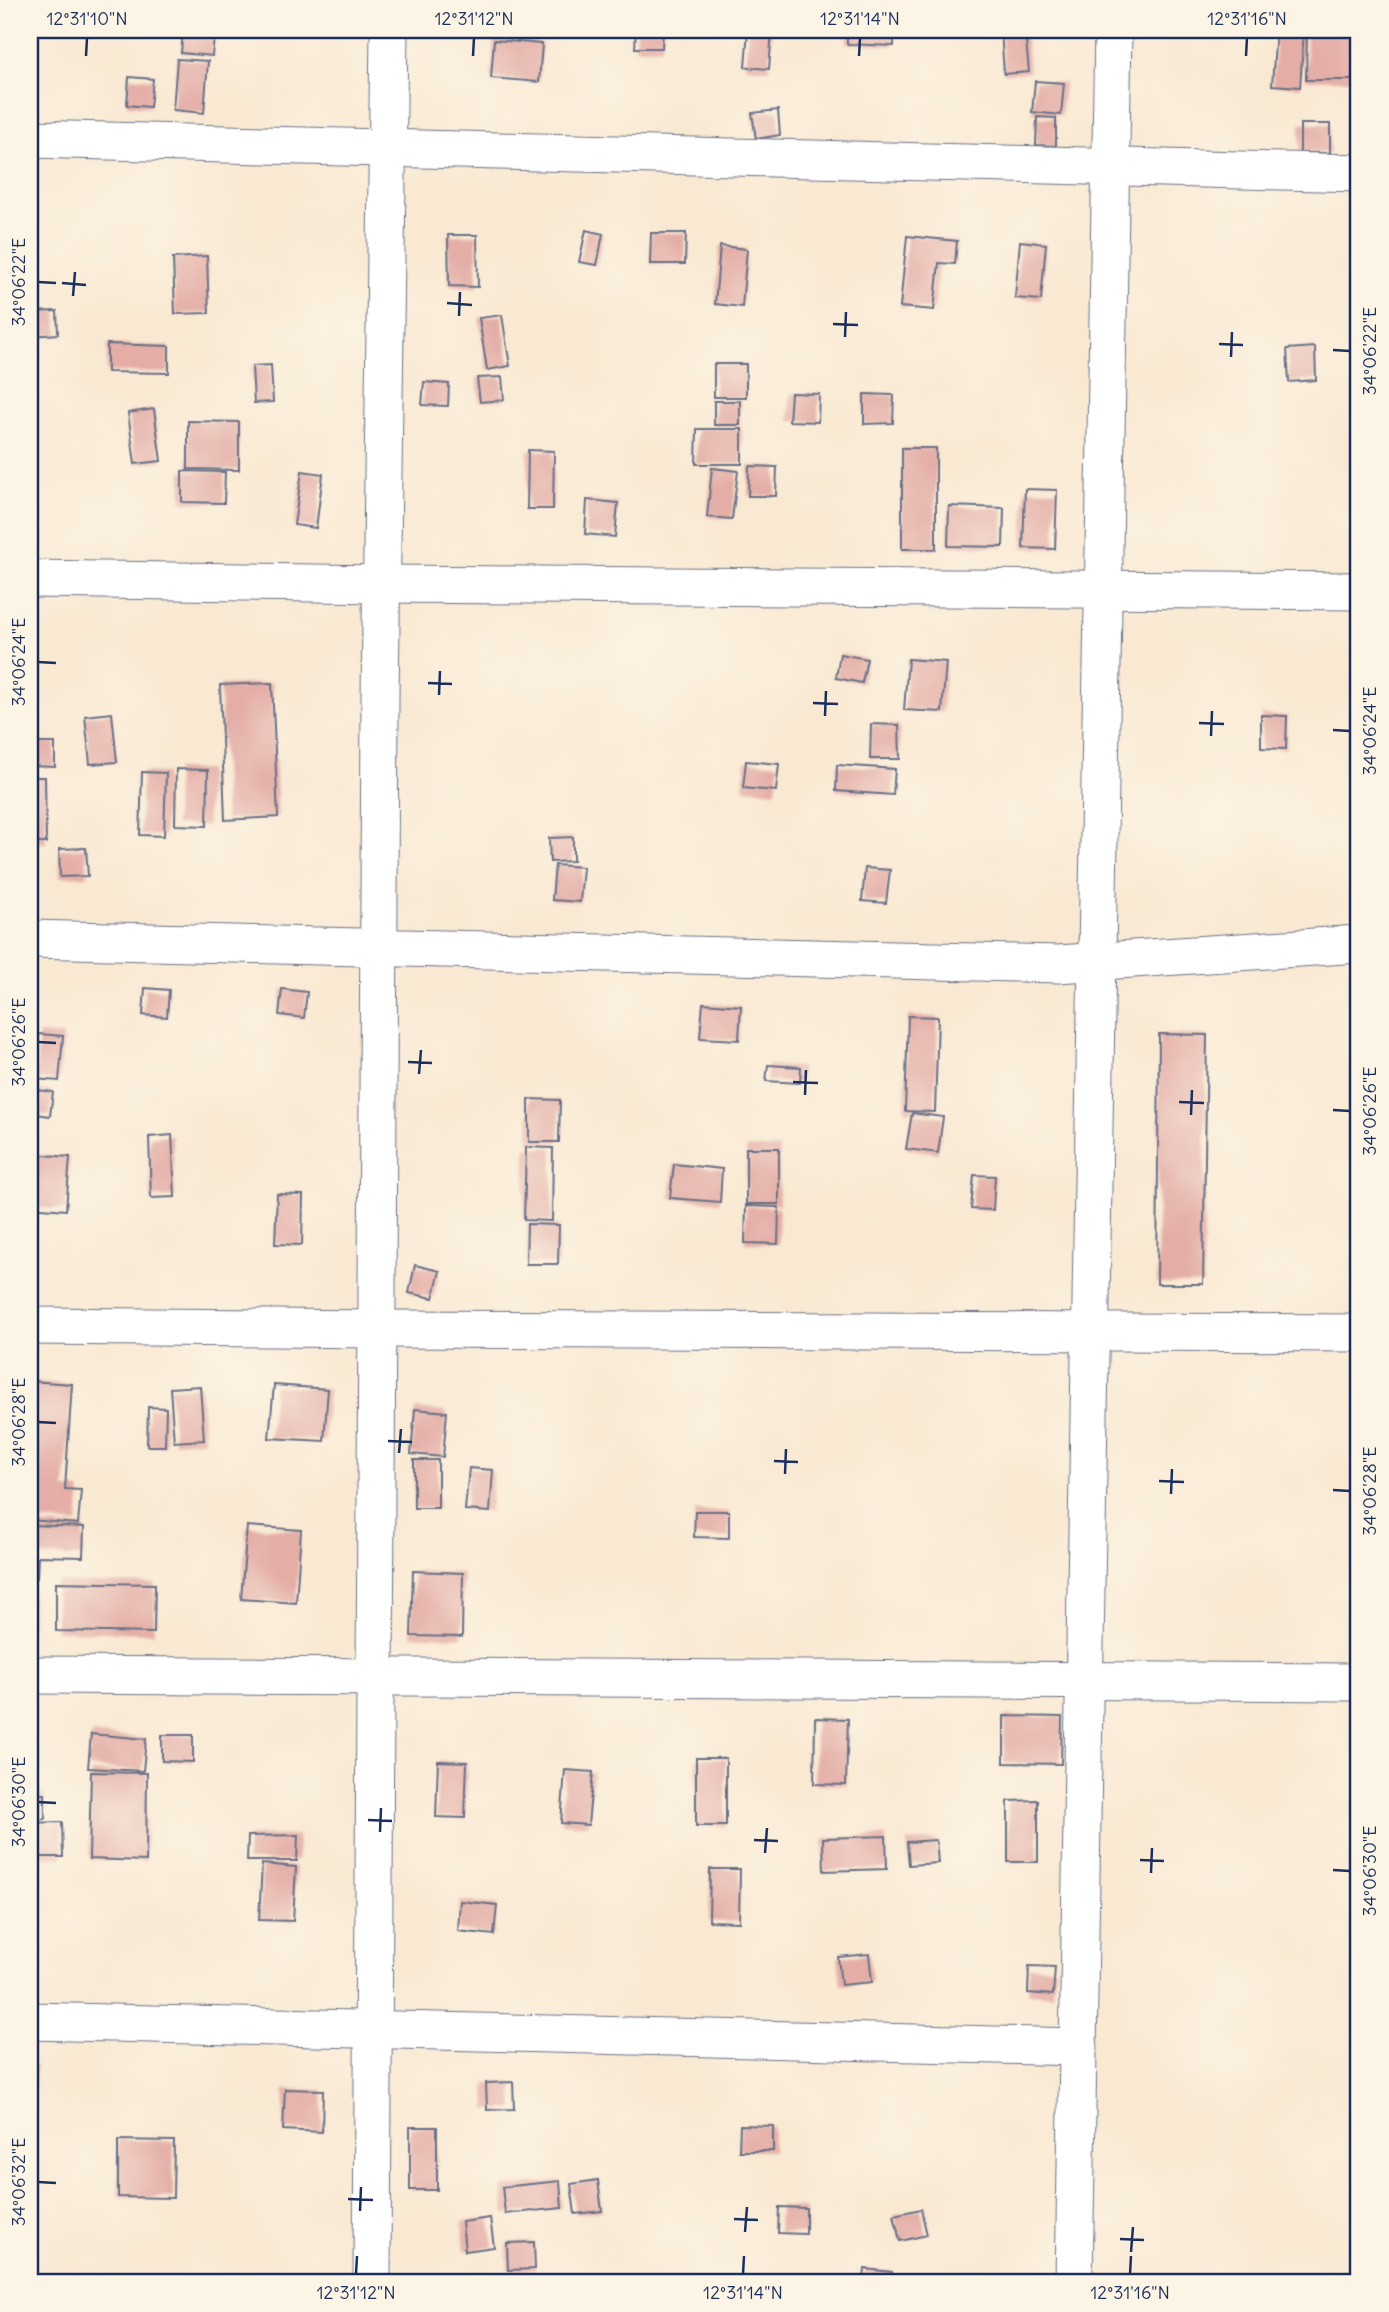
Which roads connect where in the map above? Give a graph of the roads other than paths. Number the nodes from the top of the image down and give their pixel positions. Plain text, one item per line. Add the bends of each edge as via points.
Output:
1 (389, 30) edge
2 (1113, 30) edge
3 (30, 139) edge
4 (388, 148) junction
5 (1112, 167) junction
6 (1359, 173) edge
7 (30, 579) edge
8 (382, 584) junction
9 (1105, 589) junction
10 (1359, 591) edge
11 (30, 939) edge
12 (1359, 944) edge
13 (379, 948) junction
14 (1098, 961) junction
15 (30, 1326) edge
16 (377, 1329) junction
17 (1092, 1332) junction
18 (1359, 1333) edge
19 (30, 1675) edge
20 (375, 1677) junction
21 (1085, 1681) junction
22 (1359, 1682) edge
23 (30, 2021) edge
24 (373, 2028) junction
25 (1079, 2047) junction
26 (372, 2282) edge
27 (1074, 2282) edge

1 - 4 street
2 - 5 street
3 - 4 street
4 - 5 street
4 - 8 street
5 - 6 street
5 - 9 street
7 - 8 street
8 - 9 street
8 - 13 street
9 - 10 street
9 - 14 street
11 - 13 street
12 - 14 street
13 - 14 street via 1058,964
13 - 16 street
14 - 17 street
15 - 16 street
16 - 17 street
16 - 20 street
17 - 18 street
17 - 21 street
19 - 20 street
20 - 21 street
20 - 24 street
21 - 22 street
21 - 25 street
23 - 24 street
24 - 25 street
24 - 26 street
25 - 27 street

